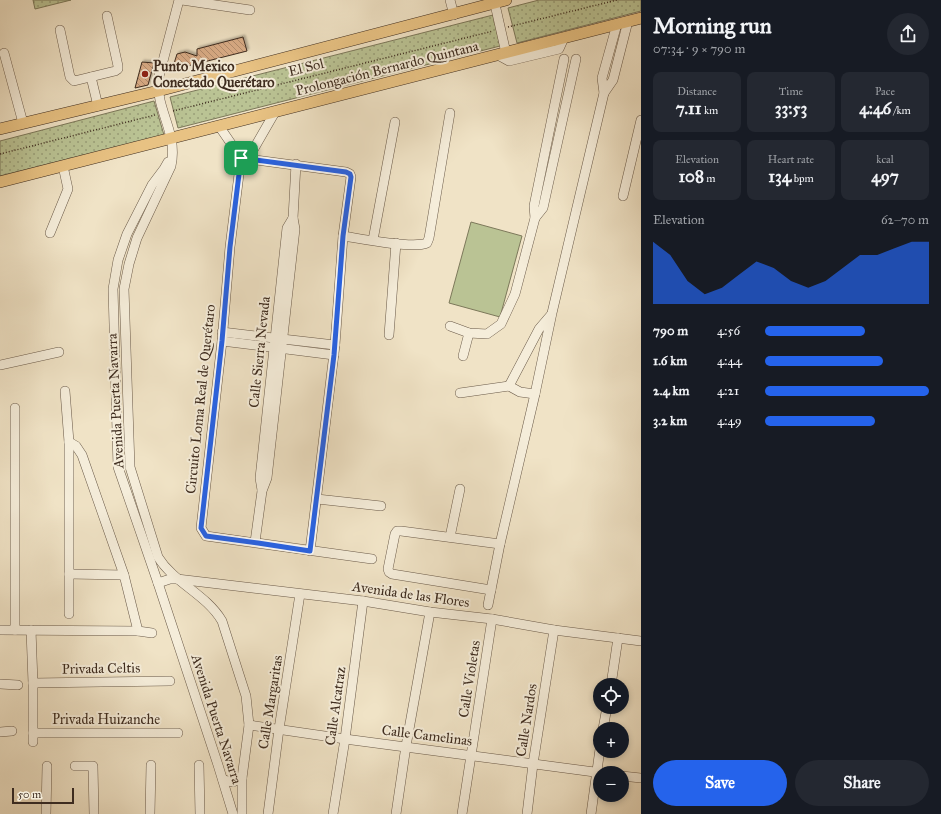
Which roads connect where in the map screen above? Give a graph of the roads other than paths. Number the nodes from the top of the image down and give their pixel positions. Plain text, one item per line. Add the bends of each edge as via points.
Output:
1 (181, 0) edge
2 (450, 0) edge
3 (506, 0) edge
4 (494, 1) edge
5 (250, 10) dead end
6 (454, 14) junction
7 (107, 16) dead end
8 (641, 18) edge
9 (628, 21) junction
10 (617, 24) junction
11 (60, 30) dead end
12 (4, 53) dead end
13 (502, 54) junction
14 (564, 59) dead end
15 (576, 59) dead end
16 (91, 77) junction
17 (158, 91) junction
18 (604, 94) junction
19 (98, 106) junction
20 (275, 112) junction
21 (450, 113) dead end
22 (641, 120) edge
23 (395, 122) dead end
24 (23, 123) junction
25 (219, 126) junction
26 (0, 129) edge
27 (171, 138) junction
28 (173, 153) junction
29 (245, 158) junction
30 (296, 164) junction
31 (63, 166) junction
32 (0, 182) edge
33 (623, 196) dead end
34 (539, 207) junction
35 (50, 233) dead end
36 (343, 236) junction
37 (373, 240) junction
38 (396, 243) junction
39 (552, 313) junction
40 (450, 326) dead end
41 (470, 333) junction
42 (389, 335) dead end
43 (222, 337) junction
44 (279, 339) junction
45 (335, 345) junction
46 (278, 349) junction
47 (60, 352) dead end
48 (334, 355) junction
49 (463, 356) dead end
50 (115, 360) junction
51 (126, 360) junction
52 (0, 365) edge
53 (509, 386) junction
54 (65, 391) dead end
55 (460, 393) dead end
56 (535, 394) junction
57 (15, 408) dead end
58 (69, 442) junction
59 (460, 489) dead end
60 (317, 499) junction
61 (382, 506) dead end
62 (450, 537) junction
63 (255, 542) junction
64 (500, 544) junction
65 (310, 551) junction
66 (372, 559) dead end
67 (69, 574) junction
68 (124, 575) junction
69 (177, 579) junction
70 (158, 583) junction
71 (491, 590) junction
72 (300, 594) junction
73 (363, 601) junction
74 (488, 605) dead end
75 (430, 612) junction
76 (69, 614) dead end
77 (492, 619) junction
78 (0, 630) edge
79 (15, 630) junction
80 (31, 630) junction
81 (554, 630) junction
82 (138, 631) junction
83 (152, 633) dead end
84 (618, 638) junction
85 (641, 641) edge
86 (612, 678) edge
87 (170, 681) dead end
88 (33, 683) junction
89 (0, 684) edge
90 (18, 684) dead end
91 (249, 725) junction
92 (279, 729) junction
93 (12, 731) dead end
94 (0, 732) edge
95 (178, 733) dead end
96 (345, 739) junction
97 (406, 746) junction
98 (471, 755) junction
99 (151, 764) dead end
100 (533, 764) junction
101 (199, 765) dead end
102 (47, 766) dead end
103 (75, 766) dead end
104 (593, 772) edge
105 (629, 777) edge
106 (242, 778) junction
107 (641, 778) edge
108 (223, 780) junction
109 (593, 802) edge
110 (46, 814) edge
111 (94, 814) edge
112 (150, 814) edge
113 (200, 814) edge
114 (233, 814) edge
115 (242, 814) edge
116 (268, 814) edge
117 (333, 814) edge
118 (396, 814) edge
119 (462, 814) edge
120 (527, 814) edge
121 (591, 814) edge

1 - 5 street
1 - 17 street via 158,80
2 - 6 street
3 - 4 main road
4 - 6 main road
4 - 13 street
6 - 17 main road
7 - 16 street via 118,69
8 - 9 main road, Prolongación Bernardo Quintana
9 - 10 main road, Prolongación Bernardo Quintana
9 - 18 street via 613,80
10 - 13 main road, Prolongación Bernardo Quintana
10 - 18 street via 602,78
11 - 16 street via 70,77 74,81
12 - 24 street
13 - 20 main road, Prolongación Bernardo Quintana
14 - 34 street
15 - 34 street
16 - 19 street
17 - 19 main road
17 - 27 street, Avenida Puerta Navarra
18 - 39 street
19 - 24 main road
20 - 25 main road, Prolongación Bernardo Quintana
20 - 29 street, Circuito Loma Real de Querétaro
21 - 38 street via 430,238 423,244
22 - 33 street
23 - 37 street
24 - 26 main road
25 - 27 main road, Prolongación Bernardo Quintana
25 - 29 street
27 - 28 street, Avenida Puerta Navarra
27 - 31 main road, Prolongación Bernardo Quintana
28 - 50 street, Avenida Puerta Navarra via 152,185 127,234 118,260 113,289
28 - 51 street, Avenida Puerta Navarra via 171,166 137,238 129,264 124,289
29 - 30 street
29 - 43 street, Circuito Loma Real de Querétaro via 228,261
30 - 36 street via 350,174
30 - 44 street, Calle Sierra Nevada via 293,218 295,229
31 - 32 main road, Prolongación Bernardo Quintana
31 - 35 street via 68,190
34 - 41 street via 515,294 501,324 487,334
36 - 37 street
36 - 45 street
37 - 38 street
38 - 42 street
39 - 53 street via 539,329
39 - 56 street
40 - 41 street
41 - 49 street
43 - 44 street
43 - 46 street
43 - 63 street, Circuito Loma Real de Querétaro via 201,528 206,536
44 - 45 street
44 - 46 street, Calle Sierra Nevada
45 - 48 street
46 - 48 street
46 - 63 street, Calle Sierra Nevada via 260,478 262,491
47 - 52 street
48 - 60 street
50 - 51 street
50 - 70 street, Avenida Puerta Navarra via 118,467
51 - 69 street, Avenida Puerta Navarra via 130,467 158,557
53 - 55 street
53 - 56 street via 520,392
54 - 58 street
56 - 64 street
57 - 79 street
58 - 67 street
58 - 68 street via 76,446 82,455
59 - 62 street
60 - 61 street
60 - 65 street
62 - 64 street
62 - 71 street via 397,531 389,572
63 - 65 street, Circuito Loma Real de Querétaro
64 - 71 street
65 - 66 street, Circuito Loma Real de Querétaro
67 - 68 street
67 - 76 street
68 - 82 street
69 - 70 street, Avenida de las Flores
69 - 72 street, Avenida de las Flores
69 - 91 street, Avenida Puerta Navarra via 208,603 222,621 246,696
70 - 108 street, Avenida Puerta Navarra
71 - 74 street
72 - 73 street, Avenida de las Flores
72 - 92 street, Calle Margaritas
73 - 75 street, Avenida de las Flores
73 - 96 street, Calle Alcatraz
75 - 77 street, Avenida de las Flores
75 - 97 street
77 - 81 street, Avenida de las Flores
77 - 98 street, Calle Violetas
78 - 79 street
79 - 80 street
80 - 82 street
80 - 88 street
81 - 84 street, Avenida de las Flores
81 - 100 street, Calle Nardos
82 - 83 street
84 - 85 street, Avenida de las Flores
84 - 86 street
87 - 88 street, Privada Celtis
88 - 95 street, Privada Huizanche via 33,738
89 - 90 street
91 - 92 street, Calle Camelinas
91 - 106 street, Avenida Puerta Navarra
92 - 96 street, Calle Camelinas
92 - 116 street, Calle Margaritas
93 - 94 street
96 - 97 street, Calle Camelinas
96 - 117 street, Calle Alcatraz
97 - 98 street, Calle Camelinas
97 - 118 street
98 - 100 street, Calle Camelinas
98 - 119 street, Calle Violetas
99 - 112 street
100 - 104 street, Calle Camelinas
100 - 120 street, Calle Nardos
101 - 113 street
102 - 110 street
103 - 111 street via 93,766
105 - 107 street
106 - 108 street via 232,782
106 - 115 street, Avenida Puerta Navarra
108 - 114 street, Avenida Puerta Navarra
109 - 121 street

